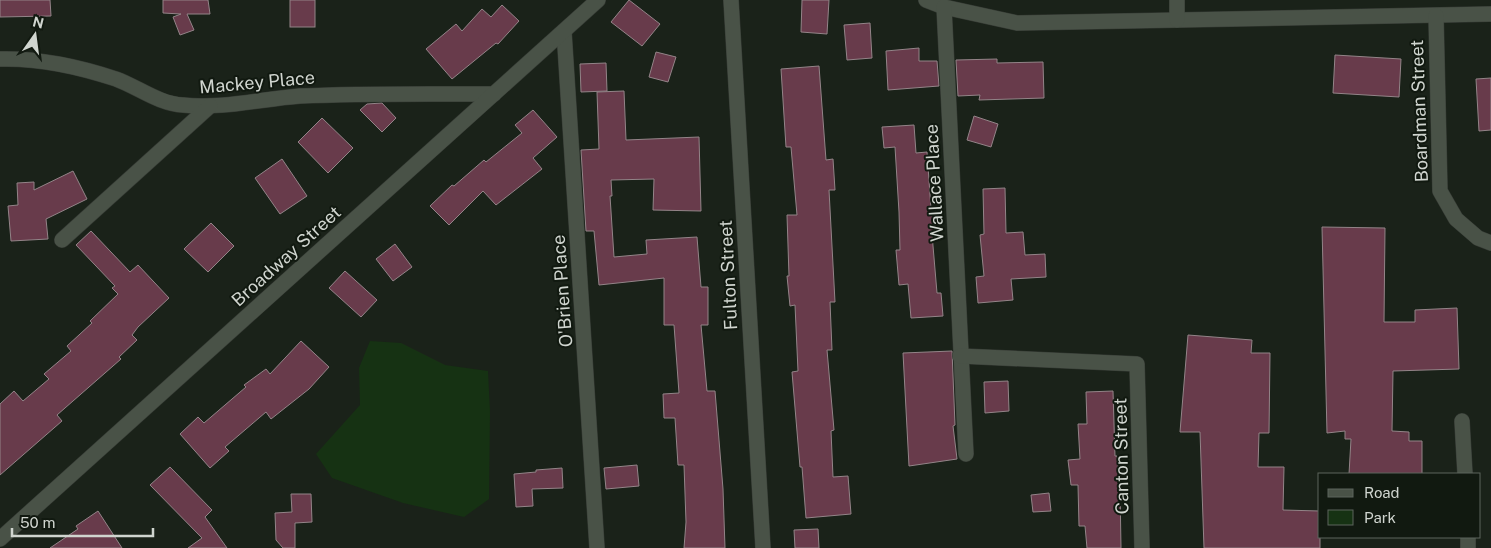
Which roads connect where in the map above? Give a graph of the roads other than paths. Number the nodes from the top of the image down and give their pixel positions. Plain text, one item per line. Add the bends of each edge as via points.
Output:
1 (598, 0) edge
2 (731, 0) edge
3 (926, 0) edge
4 (1177, 0) edge
5 (944, 7) junction
6 (1491, 14) edge
7 (1436, 16) junction
8 (1177, 20) junction
9 (564, 31) junction
10 (0, 59) edge
11 (494, 94) junction
12 (210, 106) junction
13 (62, 240) dead end
14 (1491, 243) edge
15 (960, 356) junction
16 (1462, 421) dead end
17 (966, 454) dead end
18 (1464, 473) edge
19 (0, 539) edge
20 (597, 548) edge
21 (763, 548) edge
22 (1142, 548) edge

1 - 9 street, Broadway Street
2 - 21 street, Fulton Street
3 - 5 street
4 - 8 street
5 - 8 street via 1017,23
5 - 15 street, Wallace Place
6 - 7 street
7 - 8 street
7 - 14 street, Boardman Street via 1440,191 1456,219 1478,238
9 - 11 street, Broadway Street
9 - 20 street, O'Brien Place
10 - 12 street, Mackey Place via 80,70 180,105
11 - 12 street, Mackey Place via 355,93
11 - 19 street, Broadway Street
12 - 13 street
15 - 17 street, Wallace Place
15 - 22 street, Canton Street via 1138,364
16 - 18 street

